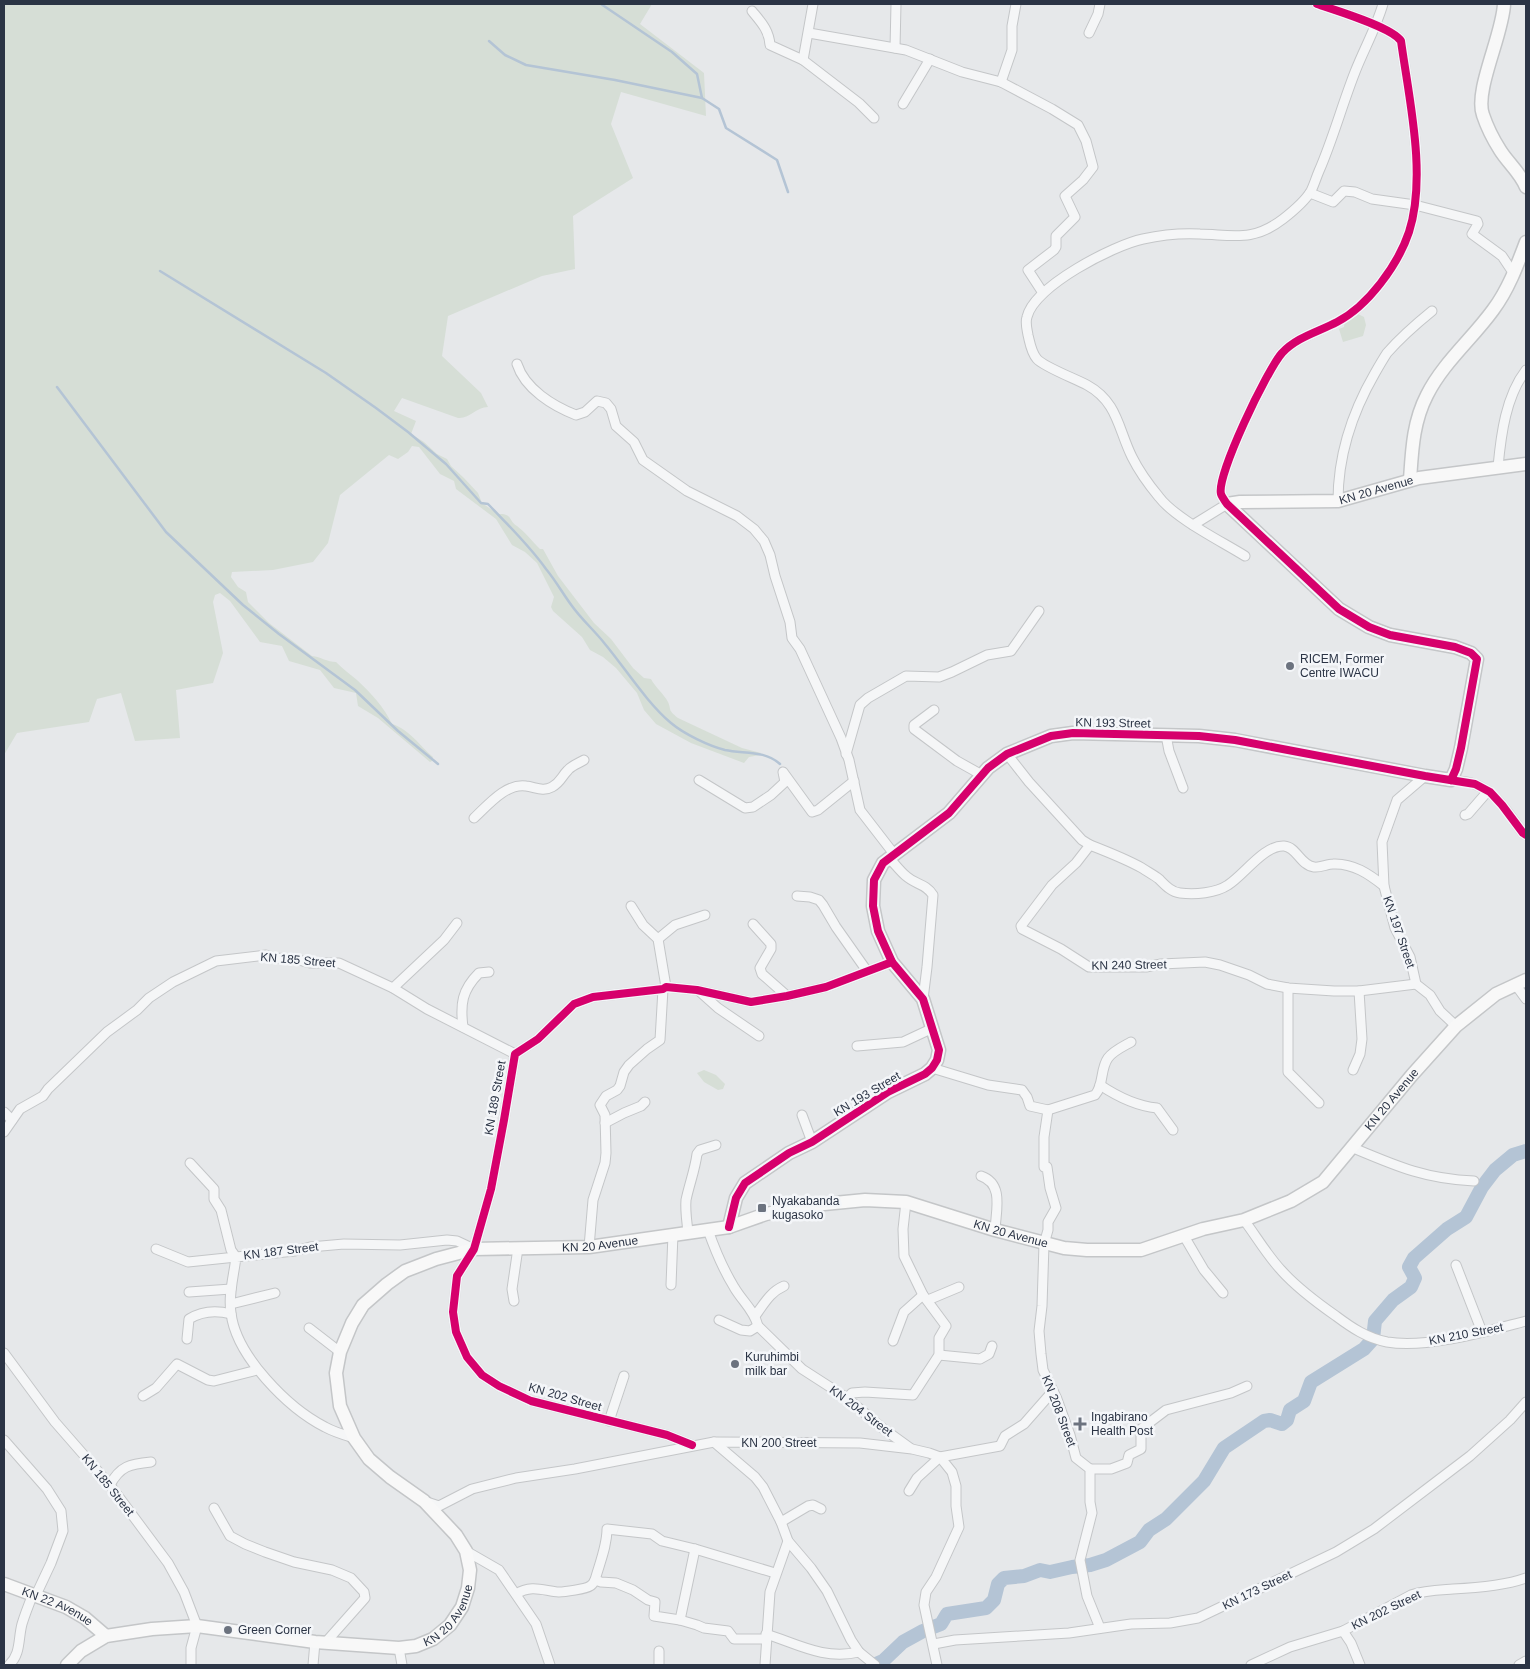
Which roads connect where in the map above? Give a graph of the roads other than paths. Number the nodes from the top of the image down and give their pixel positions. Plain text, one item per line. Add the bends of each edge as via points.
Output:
1 (813, 4) edge
2 (896, 4) edge
3 (1016, 4) edge
4 (1100, 4) edge
5 (1317, 4) edge
6 (1383, 4) edge
7 (1504, 4) edge
8 (752, 11) dead end
9 (1376, 26) junction
10 (809, 33) junction
11 (1089, 33) dead end
12 (895, 48) junction
13 (930, 59) junction
14 (803, 60) junction
15 (1001, 82) junction
16 (903, 104) dead end
17 (874, 118) dead end
18 (1526, 187) edge
19 (1310, 193) junction
20 (1415, 205) junction
21 (1526, 242) edge
22 (1514, 274) junction
23 (1043, 293) junction
24 (1432, 311) dead end
25 (518, 364) dead end
26 (1526, 370) edge
27 (1526, 464) edge
28 (1498, 467) junction
29 (1410, 480) junction
30 (1338, 501) junction
31 (1227, 504) junction
32 (1194, 525) junction
33 (1245, 556) dead end
34 (1039, 611) dead end
35 (934, 710) dead end
36 (1166, 735) junction
37 (846, 754) junction
38 (1007, 754) junction
39 (584, 760) dead end
40 (982, 776) junction
41 (1425, 776) junction
42 (699, 780) dead end
43 (1451, 780) junction
44 (854, 781) junction
45 (1183, 788) dead end
46 (1488, 791) junction
47 (1465, 815) dead end
48 (474, 818) dead end
49 (1526, 835) edge
50 (1090, 845) junction
51 (892, 856) junction
52 (1384, 886) junction
53 (797, 896) dead end
54 (631, 906) dead end
55 (705, 915) dead end
56 (457, 923) dead end
57 (753, 924) dead end
58 (658, 939) junction
59 (892, 962) junction
60 (867, 971) junction
61 (489, 972) dead end
62 (1521, 982) edge
63 (1416, 984) junction
64 (393, 988) junction
65 (665, 988) junction
66 (1288, 988) junction
67 (697, 990) junction
68 (1359, 991) junction
69 (787, 996) junction
70 (923, 999) junction
71 (1526, 999) edge
72 (1456, 1026) junction
73 (463, 1027) junction
74 (932, 1028) junction
75 (759, 1036) dead end
76 (1131, 1042) dead end
77 (857, 1046) dead end
78 (514, 1054) junction
79 (932, 1068) junction
80 (1353, 1070) dead end
81 (1100, 1085) junction
82 (645, 1102) dead end
83 (1319, 1102) dead end
84 (1048, 1110) junction
85 (4, 1112) edge
86 (802, 1115) dead end
87 (12, 1120) junction
88 (605, 1123) junction
89 (1173, 1130) dead end
90 (4, 1132) edge
91 (812, 1142) junction
92 (716, 1145) dead end
93 (1351, 1147) junction
94 (190, 1164) dead end
95 (981, 1176) dead end
96 (1474, 1181) dead end
97 (906, 1202) junction
98 (1244, 1220) junction
99 (729, 1227) junction
100 (708, 1230) junction
101 (994, 1230) junction
102 (688, 1232) junction
103 (673, 1234) junction
104 (1184, 1236) junction
105 (1044, 1244) junction
106 (589, 1247) junction
107 (518, 1248) junction
108 (156, 1249) dead end
109 (474, 1249) junction
110 (236, 1257) junction
111 (1456, 1265) dead end
112 (671, 1285) dead end
113 (784, 1286) dead end
114 (959, 1287) dead end
115 (231, 1289) junction
116 (189, 1292) dead end
117 (275, 1293) dead end
118 (1223, 1293) dead end
119 (926, 1298) junction
120 (514, 1300) dead end
121 (230, 1309) junction
122 (756, 1316) junction
123 (719, 1320) dead end
124 (1526, 1321) edge
125 (758, 1326) junction
126 (309, 1328) dead end
127 (1482, 1332) junction
128 (187, 1338) dead end
129 (893, 1341) dead end
130 (992, 1346) dead end
131 (340, 1352) junction
132 (4, 1353) edge
133 (939, 1355) junction
134 (257, 1370) junction
135 (624, 1376) dead end
136 (1247, 1386) dead end
137 (1053, 1391) junction
138 (144, 1396) dead end
139 (847, 1398) junction
140 (1526, 1402) edge
141 (609, 1420) junction
142 (354, 1438) junction
143 (4, 1440) edge
144 (714, 1442) junction
145 (692, 1445) junction
146 (912, 1449) junction
147 (940, 1457) junction
148 (151, 1462) dead end
149 (1090, 1469) junction
150 (110, 1485) junction
151 (909, 1491) dead end
152 (424, 1501) junction
153 (214, 1508) dead end
154 (821, 1509) dead end
155 (781, 1522) junction
156 (788, 1541) junction
157 (466, 1550) junction
158 (695, 1550) junction
159 (775, 1573) junction
160 (1526, 1578) edge
161 (595, 1580) junction
162 (4, 1584) edge
163 (34, 1594) junction
164 (516, 1594) junction
165 (680, 1620) junction
166 (197, 1626) junction
167 (1100, 1628) junction
168 (1343, 1631) junction
169 (106, 1636) junction
170 (766, 1637) junction
171 (932, 1639) junction
172 (321, 1642) junction
173 (399, 1648) junction
174 (659, 1651) dead end
175 (859, 1652) junction
176 (1526, 1661) edge
177 (874, 1664) edge
178 (9, 1665) edge
179 (67, 1665) edge
180 (190, 1665) edge
181 (313, 1665) edge
182 (402, 1665) edge
183 (550, 1665) edge
184 (659, 1665) edge
185 (764, 1665) edge
186 (937, 1665) edge
187 (1251, 1665) edge
188 (1360, 1665) edge
189 (1519, 1665) edge

1 - 10 street
2 - 12 street
3 - 15 street via 1012,50
4 - 11 street
5 - 9 street
6 - 9 street
7 - 18 street via 1504,16 1480,106 1497,144
8 - 14 street via 770,36 770,44
9 - 19 street via 1355,72 1335,134
9 - 20 street via 1398,36 1401,41 1415,145
10 - 12 street
10 - 14 street
12 - 13 street
13 - 15 street via 962,72
13 - 16 street
14 - 17 street
15 - 23 street via 1078,126 1093,167 1065,196 1075,217 1056,236 1054,250 1028,270
19 - 20 street via 1333,202 1344,191
19 - 23 street via 1284,218 1252,236 1198,234 1142,239 1086,263
20 - 22 street via 1477,221 1472,234 1502,256
20 - 31 street via 1409,233 1381,283 1353,312 1282,352 1270,369 1240,433 1223,480 1221,494
21 - 22 street
22 - 29 street via 1492,312 1442,371 1427,394 1413,432
23 - 32 street via 1027,317 1030,349 1036,359 1105,397 1132,457 1159,498
24 - 30 street via 1386,355 1369,383 1353,418 1344,450
25 - 37 street via 531,387 566,411 576,415 597,401 606,403 616,426 634,442 643,460 687,491 737,516 754,529 770,555 792,638 800,649
26 - 28 street via 1513,392
27 - 28 street, KN 20 Avenue
28 - 29 street, KN 20 Avenue
29 - 30 street, KN 20 Avenue
30 - 31 street, KN 20 Avenue
31 - 32 street
31 - 43 street via 1339,609 1390,635 1455,647 1477,659 1461,748
32 - 33 street
34 - 37 street via 1011,651 987,655 939,677 906,676 868,698 860,705
35 - 40 street via 914,725 914,729
36 - 38 street, KN 193 Street via 1074,733 1051,736
36 - 41 street, KN 193 Street via 1235,740
36 - 45 street
37 - 44 street
38 - 40 street, KN 193 Street
38 - 50 street via 1029,782
39 - 48 street via 568,770 552,788 517,786 498,795
40 - 51 street, KN 193 Street via 949,814
41 - 43 street, KN 193 Street
41 - 52 street, KN 197 Street via 1397,800 1382,842
42 - 44 street via 748,808 780,788 785,782 783,772 812,812
43 - 46 street via 1475,784
44 - 51 street via 860,810
46 - 47 street
46 - 49 street
50 - 52 street via 1140,867 1179,893 1219,890 1257,858 1285,846 1305,864 1316,868 1341,864 1356,868
50 - 66 street, KN 240 Street via 1052,885 1021,926 1022,929 1089,967 1205,962 1249,975 1266,984
51 - 59 street, KN 193 Street via 874,880 873,906 878,931
51 - 70 street via 905,875 928,887 933,895
52 - 63 street, KN 197 Street via 1395,928 1410,958
53 - 60 street via 810,897 824,904
54 - 58 street via 643,925
55 - 58 street via 675,925
56 - 64 street via 444,940
57 - 69 street via 771,944 760,968 762,974
58 - 65 street
59 - 60 street, KN 189 Street
59 - 70 street, KN 193 Street
60 - 69 street, KN 189 Street via 826,987
61 - 73 street via 478,973 465,990 461,1013
62 - 71 street
62 - 72 street, KN 20 Avenue via 1496,994
63 - 68 street, KN 240 Street
63 - 72 street, KN 197 Street via 1430,995 1440,1011
64 - 73 street, KN 185 Street
64 - 87 street, KN 185 Street via 339,963 310,963 266,955 216,961 149,998 107,1032 44,1096 20,1109
65 - 67 street, KN 189 Street
65 - 78 street, KN 189 Street via 593,997 574,1004 538,1039
65 - 88 street via 660,1040 629,1065 620,1086 600,1104
66 - 68 street, KN 240 Street
66 - 83 street via 1288,1072
67 - 69 street, KN 189 Street via 751,1002
67 - 75 street
68 - 80 street via 1362,1039
70 - 74 street, KN 193 Street
72 - 93 street, KN 20 Avenue
73 - 78 street, KN 185 Street
74 - 77 street via 903,1042
74 - 79 street, KN 193 Street via 938,1050
76 - 81 street via 1109,1056
78 - 109 street, KN 189 Street via 491,1189
79 - 84 street via 988,1085 1022,1090 1030,1106
79 - 91 street, KN 193 Street via 888,1092
81 - 84 street via 1095,1095
81 - 89 street via 1116,1096 1144,1107 1157,1108
82 - 88 street
84 - 105 street, KN 208 Street via 1044,1167 1047,1167 1056,1208 1048,1222
85 - 87 street
86 - 91 street
87 - 90 street, KN 185 Street
88 - 106 street via 605,1163 593,1200
91 - 99 street, KN 193 Street via 788,1153 745,1183 736,1198
92 - 102 street via 697,1154 686,1199
93 - 96 street via 1417,1173
93 - 98 street, KN 20 Avenue via 1322,1182 1291,1201
94 - 110 street via 214,1189 214,1199 222,1210 231,1250
95 - 101 street via 990,1179 995,1186
97 - 99 street, KN 20 Avenue via 865,1200 814,1205 766,1214
97 - 101 street, KN 20 Avenue
97 - 119 street via 904,1256
98 - 104 street, KN 20 Avenue
98 - 127 street, KN 210 Street via 1279,1269 1308,1297 1359,1333 1389,1342 1417,1343
99 - 100 street, KN 20 Avenue
100 - 102 street, KN 20 Avenue
100 - 122 street via 719,1261 735,1290
101 - 105 street, KN 20 Avenue
102 - 103 street, KN 20 Avenue
103 - 106 street, KN 20 Avenue
103 - 112 street
104 - 105 street, KN 20 Avenue via 1141,1250 1087,1250
104 - 118 street via 1204,1270
105 - 137 street, KN 208 Street via 1039,1331 1043,1370
106 - 107 street, KN 20 Avenue
107 - 109 street, KN 20 Avenue
107 - 120 street via 512,1289
108 - 110 street via 188,1262
109 - 110 street, KN 187 Street via 447,1240 400,1245 344,1244
109 - 131 street, KN 20 Avenue via 436,1258 404,1272 387,1284 363,1305
109 - 141 street, KN 202 Street via 457,1276 453,1312 456,1332 467,1357 482,1375 531,1401
110 - 115 street, KN 187 Street
111 - 127 street
113 - 122 street via 771,1294
114 - 119 street
115 - 116 street
115 - 121 street, KN 187 Street
117 - 121 street
119 - 129 street via 904,1312
119 - 133 street via 946,1326 939,1338
121 - 128 street via 189,1319
121 - 134 street, KN 187 Street via 237,1338
122 - 125 street
123 - 125 street via 741,1330 750,1331
124 - 127 street, KN 210 Street
125 - 139 street, KN 204 Street via 802,1369
126 - 131 street
130 - 133 street via 989,1354 980,1359
131 - 142 street, KN 20 Avenue via 336,1374 340,1406
132 - 150 street, KN 185 Street via 55,1422
133 - 139 street via 913,1395 865,1392 852,1393
134 - 138 street via 214,1381 177,1364 156,1388
134 - 142 street, KN 187 Street via 302,1411 325,1427
135 - 141 street
136 - 149 street via 1166,1410 1141,1429 1141,1449 1129,1454 1127,1463 1111,1470
137 - 147 street via 1024,1424 1004,1436 1000,1446
137 - 149 street, KN 208 Street via 1076,1458
139 - 146 street, KN 204 Street
140 - 167 street, KN 173 Street via 1470,1456 1374,1529 1336,1552 1198,1618
141 - 145 street, KN 202 Street via 668,1435
142 - 152 street, KN 20 Avenue via 369,1459
143 - 163 street via 47,1489 61,1511 63,1531
144 - 145 street, KN 200 Street
144 - 146 street, KN 200 Street via 860,1443
144 - 155 street via 755,1477
145 - 152 street, KN 200 Street via 490,1484 472,1489 439,1506
146 - 147 street, KN 200 Street
147 - 151 street via 917,1478
147 - 171 street via 952,1472 956,1486 959,1528 926,1592 924,1605
148 - 150 street via 126,1467 116,1474
149 - 167 street via 1092,1514 1080,1560 1087,1596
150 - 166 street, KN 185 Street via 168,1563
152 - 157 street, KN 20 Avenue
153 - 172 street via 230,1536 294,1562 344,1575 364,1592 365,1598
154 - 155 street via 808,1506
155 - 156 street
156 - 159 street
156 - 175 street via 827,1591
157 - 164 street via 499,1570
157 - 173 street, KN 20 Avenue via 470,1570 468,1588 462,1607 450,1625 416,1646
158 - 159 street
158 - 161 street via 662,1542 652,1534 606,1529 607,1544
158 - 165 street
159 - 170 street
160 - 168 street, KN 202 Street via 1469,1588 1421,1591
161 - 164 street via 586,1588 559,1592 544,1588 528,1589
161 - 165 street via 616,1584 654,1602 654,1616
162 - 163 street, KN 22 Avenue
163 - 169 street, KN 22 Avenue via 85,1618
163 - 178 street via 22,1624 18,1653
164 - 183 street via 536,1624
165 - 170 street via 728,1631 734,1639
166 - 169 street, KN 20 Avenue
166 - 172 street, KN 20 Avenue
166 - 180 street
167 - 171 street, KN 173 Street via 1069,1633
168 - 187 street, KN 202 Street via 1290,1647
168 - 188 street
169 - 179 street, KN 20 Avenue via 81,1651
170 - 175 street via 832,1655
170 - 185 street
171 - 186 street
172 - 173 street, KN 20 Avenue
172 - 181 street
173 - 182 street
174 - 184 street
175 - 177 street
176 - 189 street

